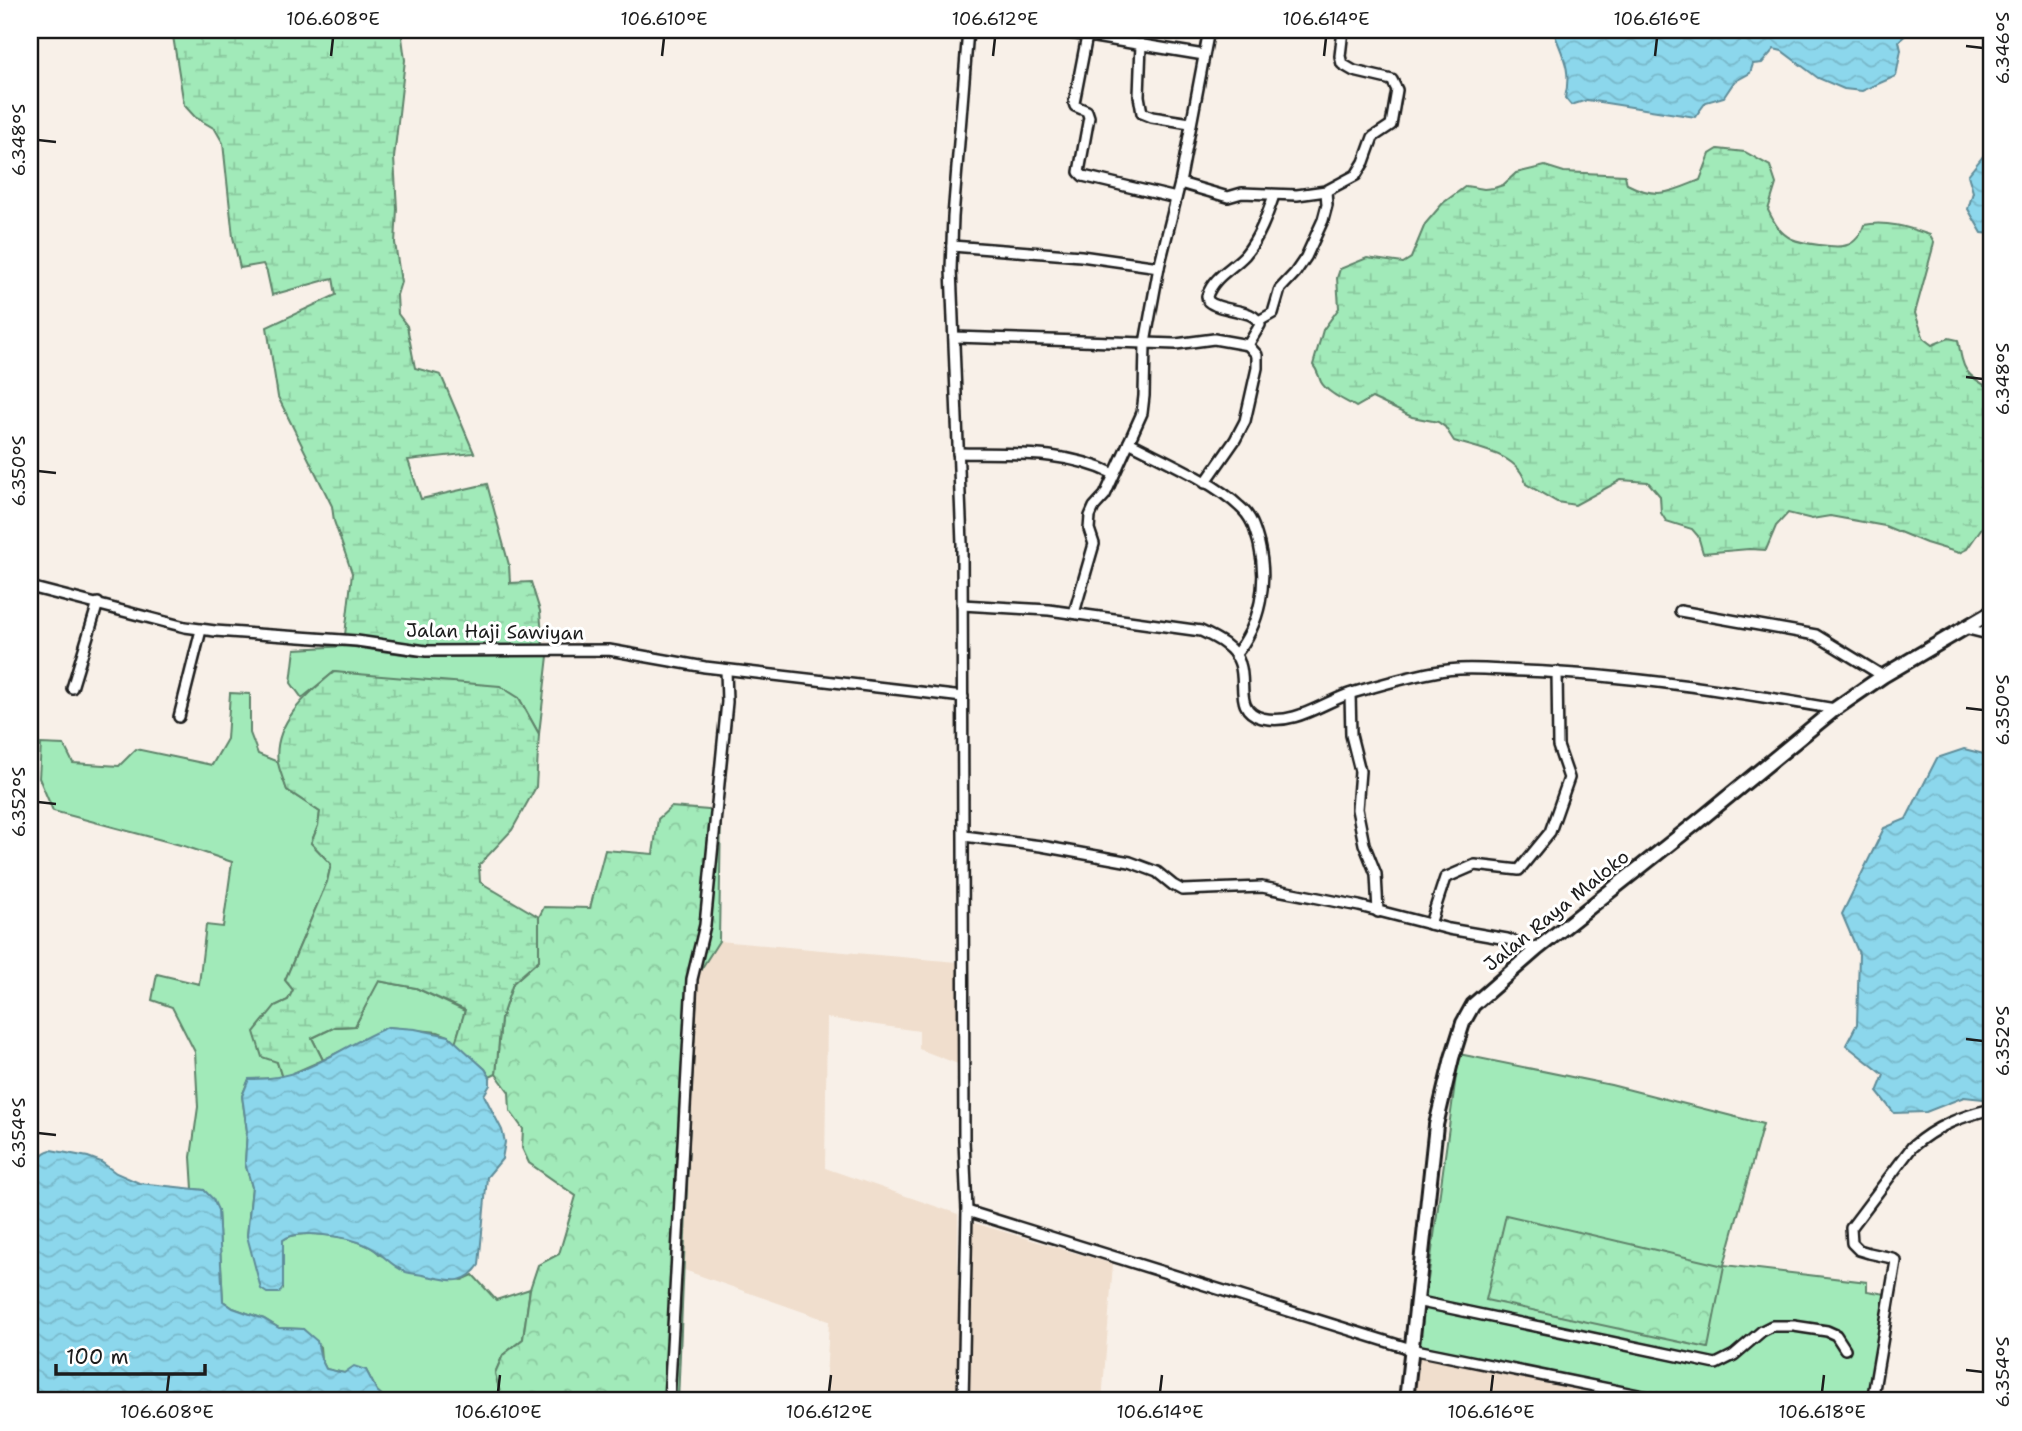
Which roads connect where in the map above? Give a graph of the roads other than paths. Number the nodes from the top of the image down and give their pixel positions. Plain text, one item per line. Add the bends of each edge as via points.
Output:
1 (968, 30) edge
2 (1052, 30) edge
3 (1209, 30) edge
4 (1343, 30) edge
5 (1087, 36) junction
6 (1141, 44) junction
7 (1203, 55) junction
8 (1190, 123) junction
9 (1180, 183) junction
10 (1326, 191) junction
11 (1274, 195) junction
12 (1176, 198) junction
13 (952, 246) junction
14 (1159, 267) junction
15 (1259, 321) junction
16 (954, 337) junction
17 (1145, 343) junction
18 (1248, 345) junction
19 (1129, 442) junction
20 (958, 453) junction
21 (1114, 474) junction
22 (1205, 483) junction
23 (30, 587) edge
24 (97, 603) junction
25 (962, 605) junction
26 (1680, 611) dead end
27 (1992, 612) edge
28 (1074, 613) junction
29 (1964, 628) junction
30 (201, 630) junction
31 (1992, 635) edge
32 (1235, 655) junction
33 (726, 670) junction
34 (1557, 672) junction
35 (1883, 676) junction
36 (72, 688) dead end
37 (1350, 694) junction
38 (963, 697) junction
39 (1835, 709) junction
40 (179, 717) dead end
41 (964, 835) junction
42 (1378, 912) junction
43 (1430, 924) junction
44 (1537, 948) junction
45 (1992, 1109) edge
46 (967, 1211) junction
47 (1416, 1301) junction
48 (1411, 1349) junction
49 (1845, 1349) dead end
50 (670, 1401) edge
51 (963, 1401) edge
52 (1406, 1401) edge
53 (1668, 1401) edge
54 (1872, 1401) edge

1 - 13 street
2 - 5 street
3 - 7 street
4 - 10 street via 1342,64 1392,80 1396,100 1391,125 1373,137 1356,175
5 - 6 street
5 - 12 street via 1074,103 1089,117 1079,172
6 - 7 street
6 - 8 street via 1142,113
7 - 8 street
8 - 9 street
9 - 11 street via 1226,197
9 - 12 street
10 - 11 street
10 - 15 street via 1325,215 1309,251 1280,289 1273,313
11 - 15 street via 1249,249 1220,276 1207,296 1215,306
12 - 14 street
13 - 14 street
13 - 16 street
14 - 17 street
15 - 18 street
16 - 17 street
16 - 20 street
17 - 18 street via 1176,344 1206,338
17 - 19 street via 1144,402
18 - 22 street via 1257,355 1257,368 1245,421
19 - 21 street
19 - 22 street
20 - 21 street via 1067,458
20 - 25 street
21 - 28 street via 1090,516 1094,544
22 - 32 street via 1238,504 1250,518 1264,565 1253,625
23 - 24 street, Jalan Haji Sawiyan
24 - 30 street, Jalan Haji Sawiyan
24 - 36 street
25 - 28 street
25 - 38 street
26 - 35 street via 1816,635
27 - 29 street, Jalan Raya Maloko
28 - 32 street via 1201,631
29 - 31 street
29 - 35 street, Jalan Raya Maloko
30 - 33 street, Jalan Haji Sawiyan via 357,641 426,651 609,650
30 - 40 street
32 - 37 street via 1240,663 1243,703 1258,717 1292,718
33 - 38 street, Jalan Haji Sawiyan
33 - 50 street via 727,702 705,925 692,979
34 - 37 street via 1446,670
34 - 39 street
34 - 43 street via 1558,746 1569,778 1550,832 1519,870 1475,865 1445,878
35 - 39 street, Jalan Raya Maloko
37 - 42 street via 1350,735 1360,771 1357,809 1376,874
38 - 41 street
39 - 44 street, Jalan Raya Maloko
41 - 42 street via 1130,862 1157,872 1182,890 1262,887
41 - 46 street
42 - 43 street
43 - 44 street
44 - 47 street, Jalan Raya Maloko via 1480,997 1463,1023 1436,1125
45 - 54 street via 1962,1117 1923,1137 1851,1228 1852,1243 1859,1250 1896,1261
46 - 48 street
46 - 51 street
47 - 48 street, Jalan Raya Maloko
47 - 49 street via 1716,1364 1762,1331 1782,1325 1827,1331 1836,1335
48 - 52 street, Jalan Raya Maloko
48 - 53 street

